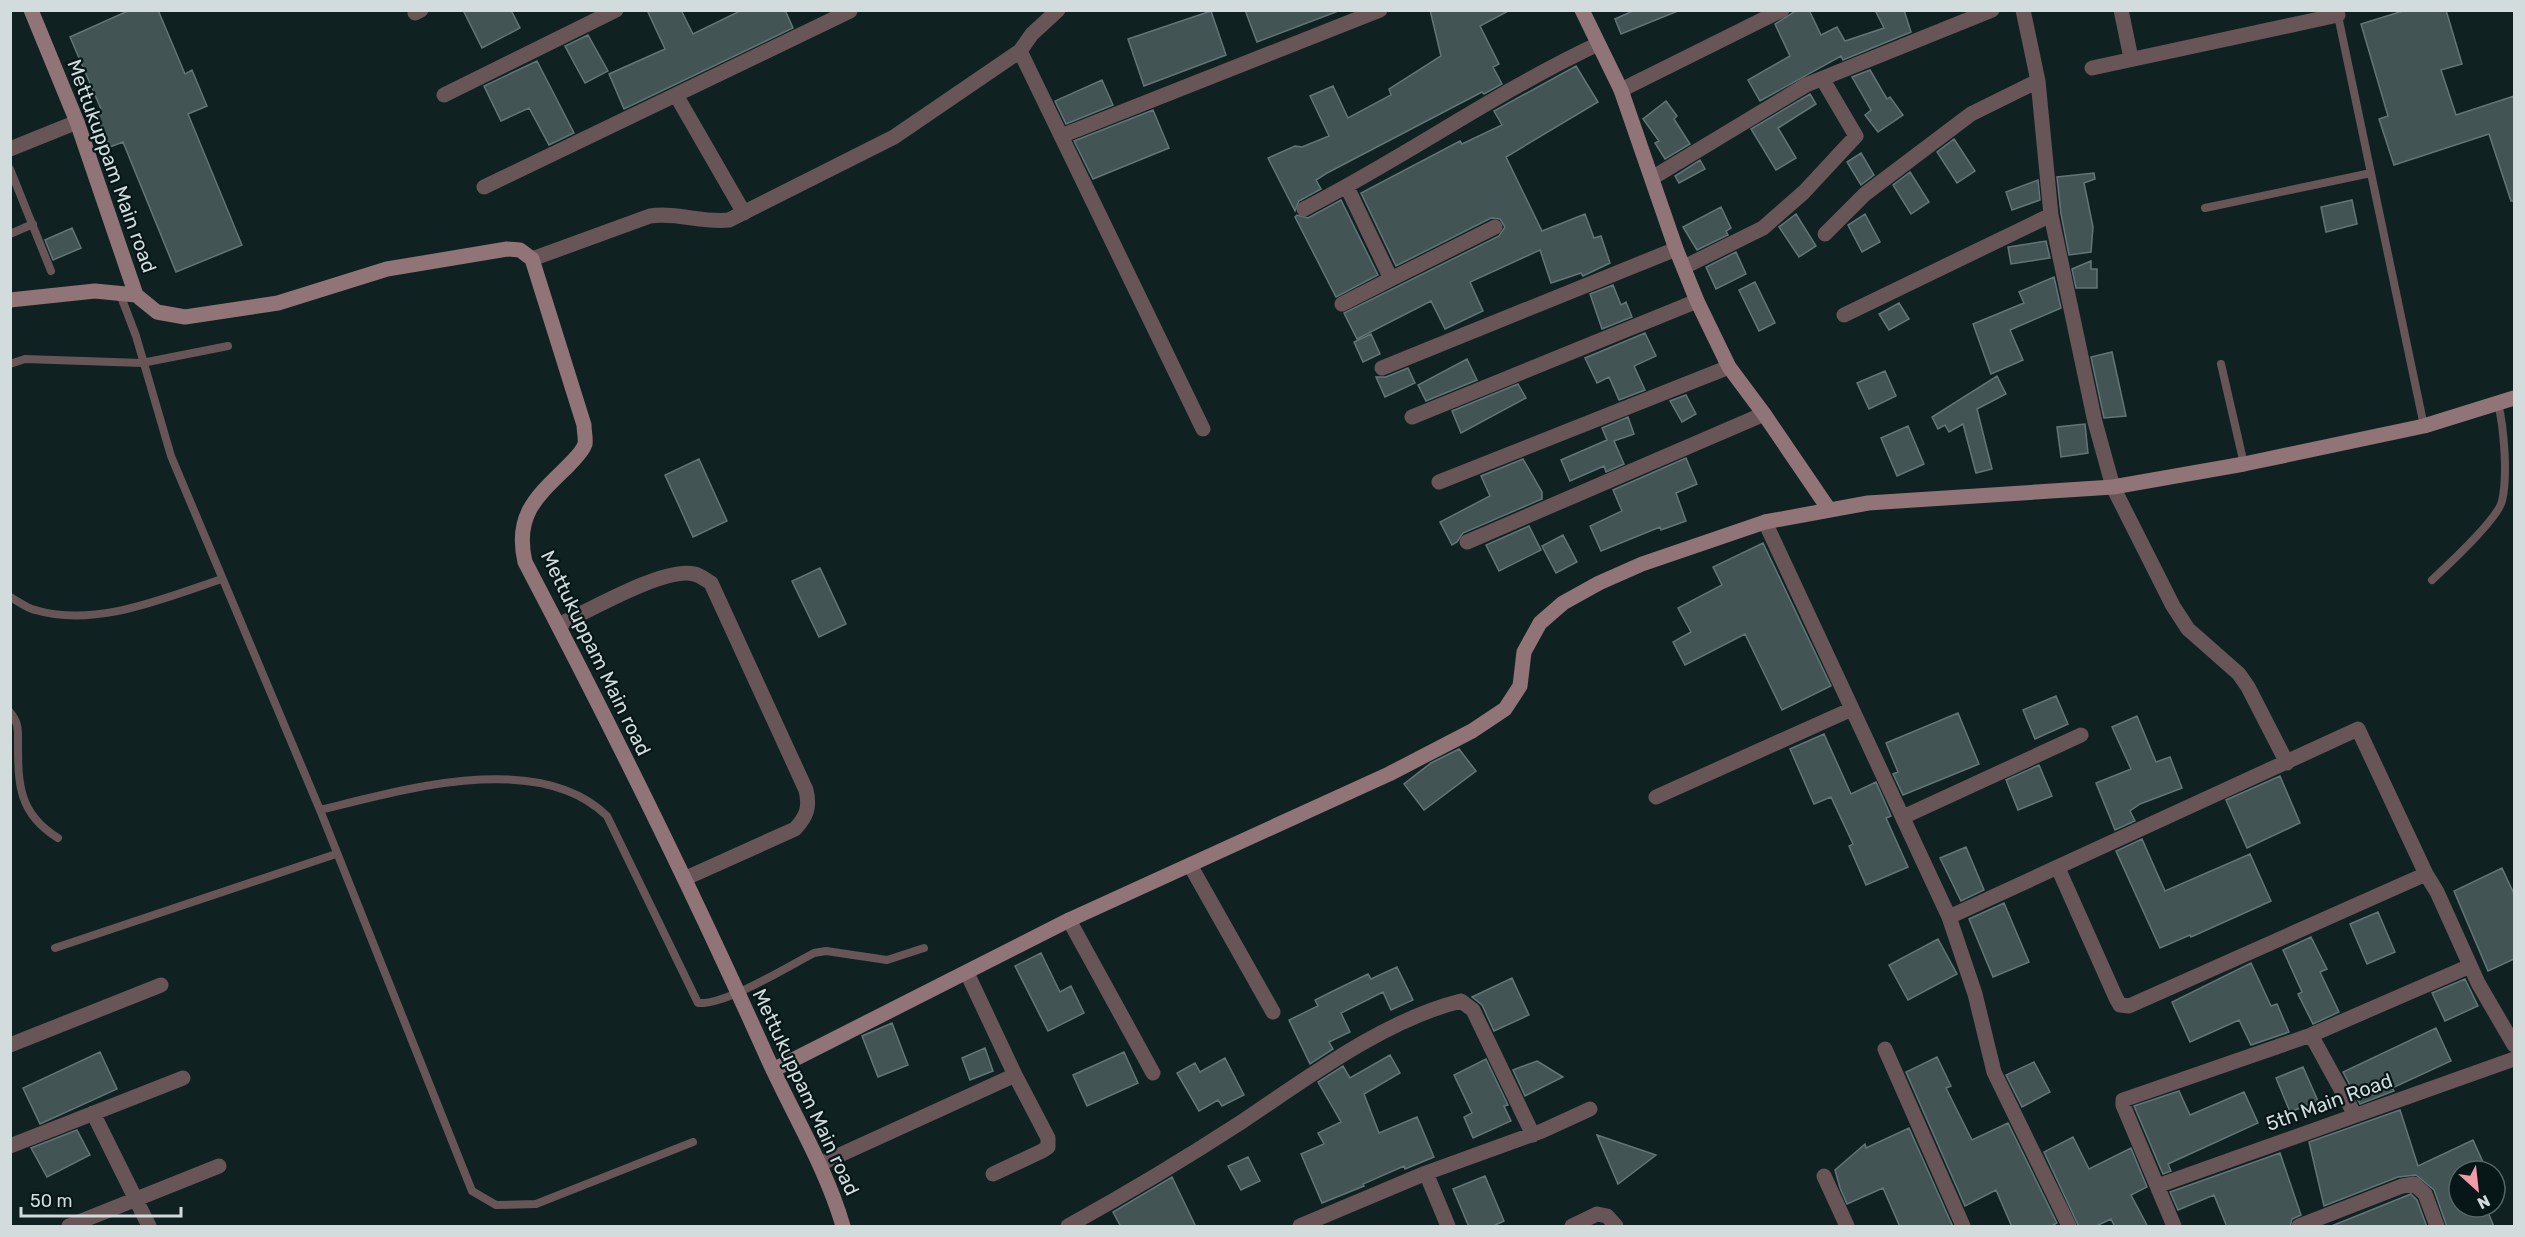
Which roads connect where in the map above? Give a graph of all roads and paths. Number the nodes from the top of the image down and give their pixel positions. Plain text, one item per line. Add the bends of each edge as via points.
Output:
1 (31, 10) edge
2 (616, 10) edge
3 (1058, 10) edge
4 (1380, 10) edge
5 (1582, 10) edge
6 (1782, 10) edge
7 (1992, 10) edge
8 (2023, 10) edge
9 (2121, 10) edge
10 (850, 11) edge
11 (2338, 13) edge
12 (1598, 44) junction
13 (1020, 51) junction
14 (2131, 58) junction
15 (2092, 68) dead end
16 (1823, 80) junction
17 (2038, 81) junction
18 (1621, 90) junction
19 (444, 95) dead end
20 (676, 95) junction
21 (77, 122) junction
22 (1061, 136) junction
23 (10, 149) edge
24 (10, 169) edge
25 (2371, 173) junction
26 (1652, 178) junction
27 (484, 187) dead end
28 (1347, 187) junction
29 (2205, 208) dead end
30 (1304, 209) dead end
31 (744, 213) junction
32 (2051, 215) junction
33 (33, 224) junction
34 (1495, 227) dead end
35 (10, 234) edge
36 (1825, 234) dead end
37 (1676, 249) junction
38 (532, 260) junction
39 (1684, 267) junction
40 (51, 271) dead end
41 (1391, 279) junction
42 (120, 294) junction
43 (136, 295) junction
44 (10, 300) edge
45 (1697, 301) junction
46 (1342, 304) dead end
47 (1844, 315) dead end
48 (228, 346) dead end
49 (142, 363) junction
50 (10, 364) edge
51 (2221, 364) dead end
52 (1729, 367) junction
53 (1382, 368) dead end
54 (2514, 398) edge
55 (2499, 403) junction
56 (1764, 414) junction
57 (1412, 417) dead end
58 (2424, 426) junction
59 (1203, 429) dead end
60 (2244, 464) junction
61 (1439, 482) dead end
62 (2114, 487) junction
63 (1828, 508) junction
64 (1765, 522) junction
65 (1467, 542) dead end
66 (222, 579) junction
67 (2432, 580) dead end
68 (10, 597) edge
69 (558, 625) junction
70 (1852, 709) junction
71 (10, 712) edge
72 (2082, 735) dead end
73 (2287, 763) junction
74 (1656, 797) dead end
75 (320, 810) junction
76 (1903, 817) junction
77 (58, 838) dead end
78 (336, 854) junction
79 (1190, 865) junction
80 (2058, 868) junction
81 (2426, 874) junction
82 (686, 878) junction
83 (1949, 917) junction
84 (1069, 920) junction
85 (55, 948) dead end
86 (924, 948) dead end
87 (2470, 966) junction
88 (967, 973) junction
89 (161, 986) dead end
90 (737, 992) junction
91 (1273, 1012) dead end
92 (2311, 1035) junction
93 (10, 1045) edge
94 (2514, 1045) edge
95 (1885, 1049) dead end
96 (2514, 1059) edge
97 (773, 1071) junction
98 (1153, 1073) dead end
99 (1015, 1076) junction
100 (183, 1078) dead end
101 (1590, 1109) dead end
102 (93, 1113) junction
103 (2355, 1115) junction
104 (1533, 1135) junction
105 (693, 1142) dead end
106 (10, 1146) edge
107 (820, 1164) junction
108 (219, 1166) dead end
109 (1426, 1173) junction
110 (993, 1174) dead end
111 (1824, 1176) dead end
112 (2157, 1186) junction
113 (135, 1199) junction
114 (69, 1227) edge
115 (148, 1227) edge
116 (843, 1227) edge
117 (1068, 1227) edge
118 (1300, 1227) edge
119 (1448, 1227) edge
120 (1572, 1227) edge
121 (1616, 1227) edge
122 (1847, 1227) edge
123 (1963, 1227) edge
124 (2068, 1227) edge
125 (2174, 1227) edge
126 (2299, 1227) edge
127 (2438, 1227) edge

1 - 21 street, Mettukuppam Main road
2 - 19 street
3 - 13 street
4 - 22 street
5 - 12 street
6 - 18 street
7 - 16 street
8 - 17 street
9 - 14 street
10 - 20 street
11 - 14 street
11 - 25 lane
12 - 18 street
12 - 28 street via 1554,65
13 - 22 street
13 - 31 street via 894,137
14 - 15 street
16 - 26 street via 1806,86
16 - 39 street via 1856,136 1804,192 1763,228
17 - 32 street
17 - 36 street via 1971,114 1866,194
18 - 26 street
20 - 27 street
20 - 31 street
21 - 23 street
21 - 43 street, Mettukuppam Main road
22 - 59 street
24 - 33 lane
25 - 29 lane
25 - 58 lane
26 - 37 street
28 - 30 street
28 - 41 street
31 - 38 street via 712,222 663,213
32 - 47 street
32 - 62 street via 2095,422
33 - 35 lane
33 - 40 lane
34 - 41 street
37 - 39 street
37 - 53 street
38 - 43 street, Mettukuppam Main road via 515,248 387,269 278,303 185,317 157,312
38 - 69 street, Mettukuppam Main road via 586,442 579,455 536,497 524,521 521,543 525,562
39 - 45 street
41 - 46 street
42 - 43 street
42 - 44 street via 95,291
42 - 49 lane
45 - 52 street
45 - 57 street
48 - 49 lane
49 - 50 lane via 25,359
49 - 66 lane via 171,456
51 - 60 lane
52 - 56 street
52 - 61 street
54 - 55 street
55 - 58 street
55 - 67 lane via 2504,447 2502,502 2467,547
56 - 63 street
56 - 65 street
58 - 60 street
60 - 62 street
62 - 63 street
62 - 73 street via 2173,606 2188,629 2239,674
63 - 64 street
64 - 70 street
64 - 79 street via 1642,564 1563,603 1540,623 1524,652 1520,687 1505,710 1389,774
66 - 68 lane via 95,616 33,610
66 - 75 lane
69 - 82 street, Mettukuppam Main road
69 - 82 street via 656,579 694,574 711,583 809,802 807,814 795,829
70 - 74 street
70 - 76 street
71 - 77 lane via 19,726 19,784 24,803 40,825
72 - 76 street
73 - 80 street
73 - 81 street via 2358,729
75 - 78 lane
75 - 90 lane via 404,790 519,779 554,785 583,796 607,816 698,1003 708,1004
76 - 83 street
78 - 85 lane
78 - 105 lane via 472,1191 496,1205 536,1204
79 - 84 street
79 - 91 street
80 - 81 street via 2116,998 2120,1005 2128,1006
80 - 83 street
81 - 87 street
82 - 90 street, Mettukuppam Main road
83 - 124 street via 1975,994 1994,1072
84 - 88 street
84 - 98 street
86 - 90 lane via 887,960 826,951 814,953
87 - 92 street
87 - 94 street
88 - 97 street
88 - 99 street
89 - 93 street
90 - 97 street, Mettukuppam Main road
92 - 103 street
92 - 112 street via 2123,1100
95 - 123 street
96 - 103 street, 5th Main Road
97 - 107 street, Mettukuppam Main road
99 - 107 street
99 - 110 street via 1049,1143 1042,1151
100 - 102 street
101 - 104 street
102 - 106 street
102 - 113 street
103 - 112 street, 5th Main Road
104 - 109 street
104 - 117 street via 1473,1010 1461,1001 1388,1029 1172,1167
107 - 116 street, Mettukuppam Main road
108 - 113 street
109 - 118 street
109 - 119 street
111 - 122 street
112 - 125 street
113 - 114 street
113 - 115 street
120 - 121 street via 1597,1214 1607,1216
126 - 127 street via 2414,1184 2425,1194

